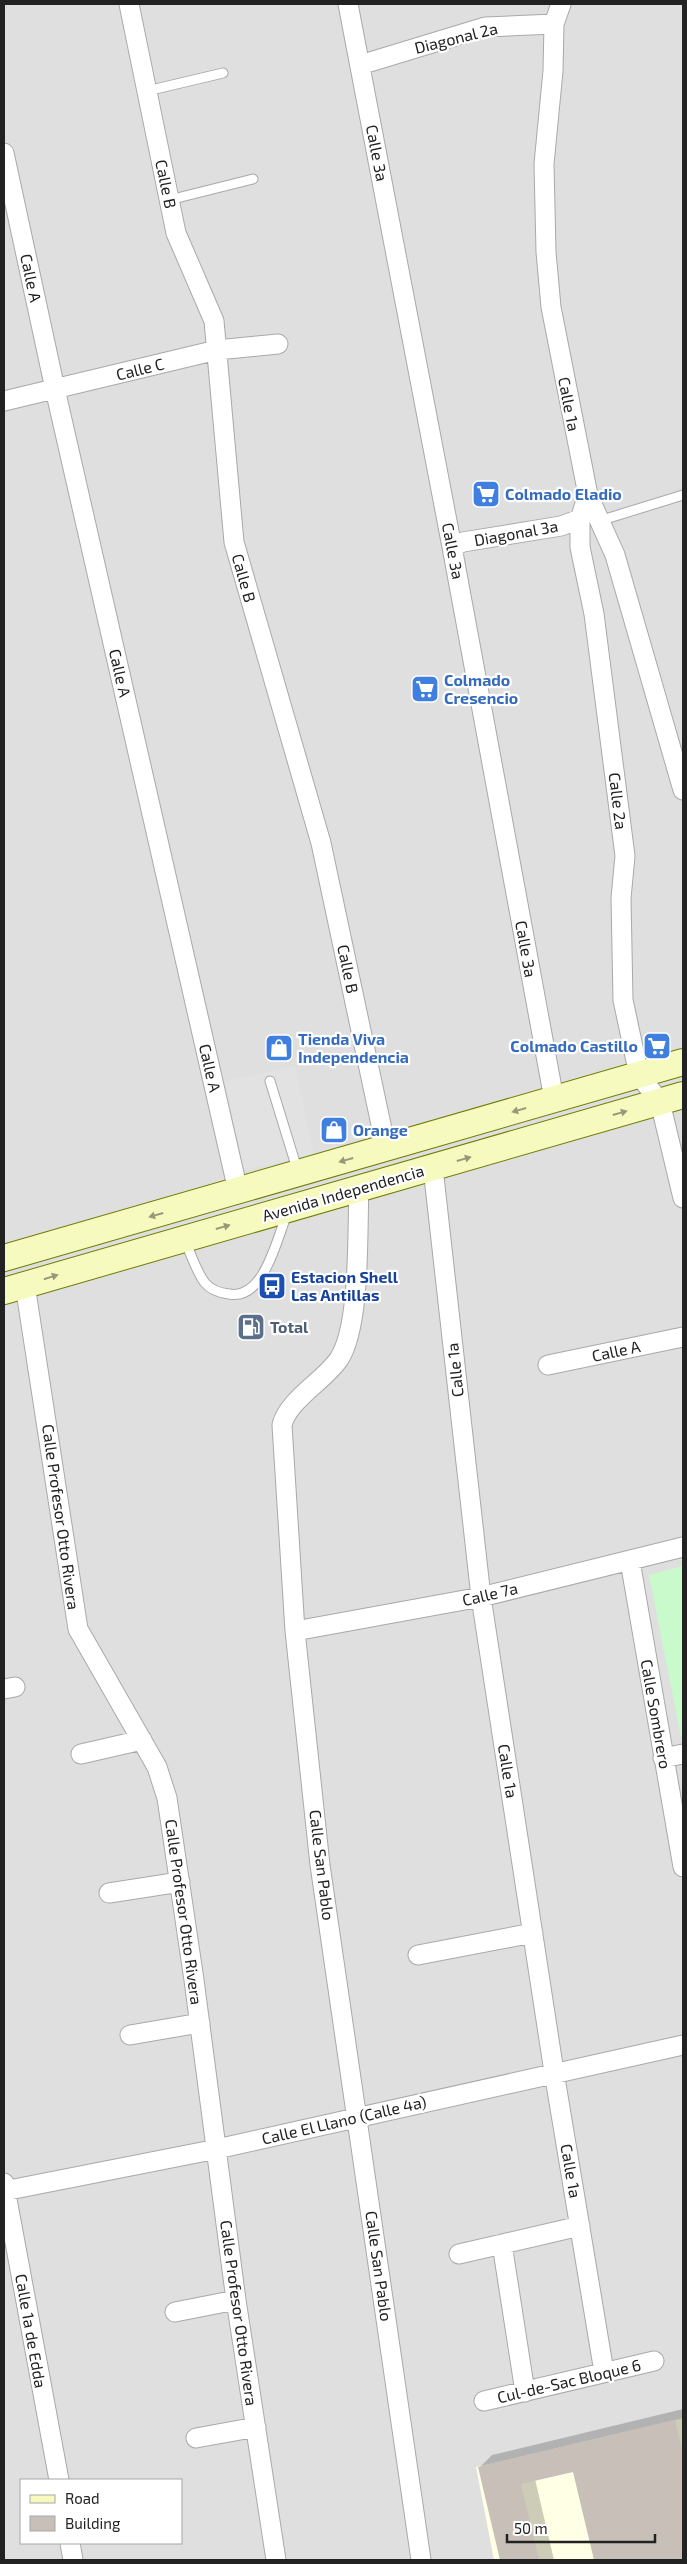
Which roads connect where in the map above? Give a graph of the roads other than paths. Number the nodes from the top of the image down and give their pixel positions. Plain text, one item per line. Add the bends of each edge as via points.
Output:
1 (129, 4) edge
2 (348, 4) edge
3 (561, 4) edge
4 (554, 24) junction
5 (360, 65) junction
6 (223, 73) dead end
7 (147, 92) junction
8 (4, 154) edge
9 (253, 179) dead end
10 (169, 200) junction
11 (278, 344) dead end
12 (217, 350) junction
13 (55, 389) junction
14 (4, 401) edge
15 (588, 495) junction
16 (683, 495) edge
17 (580, 519) junction
18 (600, 521) junction
19 (452, 547) junction
20 (683, 790) edge
21 (683, 1062) edge
22 (639, 1075) junction
23 (270, 1081) dead end
24 (672, 1098) edge
25 (554, 1099) junction
26 (386, 1148) junction
27 (432, 1168) junction
28 (290, 1176) junction
29 (359, 1189) junction
30 (238, 1192) junction
31 (683, 1198) edge
32 (289, 1208) junction
33 (112, 1227) junction
34 (184, 1238) junction
35 (120, 1257) junction
36 (4, 1258) edge
37 (14, 1288) edge
38 (683, 1337) edge
39 (548, 1365) dead end
40 (683, 1547) edge
41 (630, 1561) junction
42 (481, 1597) junction
43 (296, 1631) junction
44 (142, 1740) junction
45 (81, 1754) dead end
46 (683, 1754) edge
47 (664, 1758) junction
48 (683, 1867) edge
49 (180, 1882) junction
50 (109, 1893) dead end
51 (533, 1933) junction
52 (418, 1955) dead end
53 (200, 2023) junction
54 (130, 2034) dead end
55 (683, 2044) edge
56 (554, 2072) junction
57 (358, 2117) junction
58 (218, 2149) junction
59 (4, 2188) edge
60 (580, 2226) junction
61 (502, 2244) junction
62 (459, 2254) dead end
63 (236, 2300) junction
64 (175, 2312) dead end
65 (654, 2361) dead end
66 (604, 2372) junction
67 (525, 2392) junction
68 (484, 2401) dead end
69 (256, 2427) junction
70 (196, 2438) dead end
71 (59, 2479) edge
72 (70, 2544) edge
73 (73, 2560) edge
74 (276, 2560) edge
75 (421, 2560) edge

1 - 7 street, Calle B
2 - 5 street, Calle 3a
3 - 4 street, Calle 1a
4 - 5 street, Diagonal 2a via 485,27
4 - 15 street, Calle 1a via 544,164 546,252 554,326
5 - 19 street, Calle 3a
6 - 7 lane
7 - 10 street, Calle B
8 - 13 street, Calle A
9 - 10 lane
10 - 12 street, Calle B via 176,233 214,321
11 - 12 street, Calle C
12 - 13 street, Calle C
12 - 26 street, Calle B via 234,542 321,843
13 - 14 street, Calle C
13 - 30 street, Calle A
15 - 17 street, Calle 2a
15 - 18 street, Calle 1a
16 - 18 lane
17 - 19 street, Diagonal 3a via 561,526 463,542
17 - 22 street, Calle 2a via 580,547 594,614 625,856 621,898 623,1000
18 - 20 street, Calle 1a via 615,555
19 - 25 street, Calle 3a
21 - 22 main road, Avenida Independencia
22 - 24 street, Calle 2a
22 - 25 main road, Avenida Independencia
23 - 28 lane
27 -> 24 main road, Avenida Independencia
24 - 31 street
25 -> 26 main road, Avenida Independencia
26 -> 28 main road, Avenida Independencia
27 - 29 main road, Avenida Independencia
27 - 42 street, Calle 1a
28 - 30 main road, Avenida Independencia
28 - 32 main road
29 - 32 main road, Avenida Independencia
29 - 43 street, Calle San Pablo via 354,1295 346,1345 338,1359 287,1412 282,1425
30 -> 33 main road, Avenida Independencia
34 -> 32 main road, Avenida Independencia
32 - 34 lane via 263,1276 251,1290 233,1295 217,1292 205,1283
33 - 35 main road
33 - 36 main road, Avenida Independencia
34 - 35 main road, Avenida Independencia
37 -> 35 main road, Avenida Independencia
37 - 44 street, Calle Profesor Otto Rivera via 76,1624
38 - 39 street, Calle A
40 - 41 street, Calle 7a
41 - 42 street, Calle 7a
41 - 47 street, Calle Sombrero
42 - 43 street, Calle 7a
42 - 51 street, Calle 1a
43 - 57 street, Calle San Pablo via 320,1865
44 - 45 street
44 - 49 street, Calle Profesor Otto Rivera via 163,1782
46 - 47 street
47 - 48 street, Calle Sombrero
49 - 50 street
49 - 53 street, Calle Profesor Otto Rivera
51 - 52 street
51 - 56 street, Calle 1a
53 - 54 street
53 - 58 street, Calle Profesor Otto Rivera
55 - 56 street, Calle El Llano (Calle 4a)
56 - 57 street, Calle El Llano (Calle 4a)
56 - 60 street, Calle 1a
57 - 58 street, Calle El Llano (Calle 4a)
57 - 75 street, Calle San Pablo
58 - 59 street, Calle El Llano (Calle 4a)
58 - 63 street, Calle Profesor Otto Rivera
59 - 71 street, Calle 1a de Edda
60 - 61 street
60 - 66 street, Calle 1a
61 - 62 street
61 - 67 street
63 - 64 street
63 - 69 street, Calle Profesor Otto Rivera
65 - 66 street, Cul-de-Sac Bloque 6
66 - 67 street, Cul-de-Sac Bloque 6
67 - 68 street, Cul-de-Sac Bloque 6
69 - 70 street
69 - 74 street, Calle Profesor Otto Rivera
72 - 73 street

